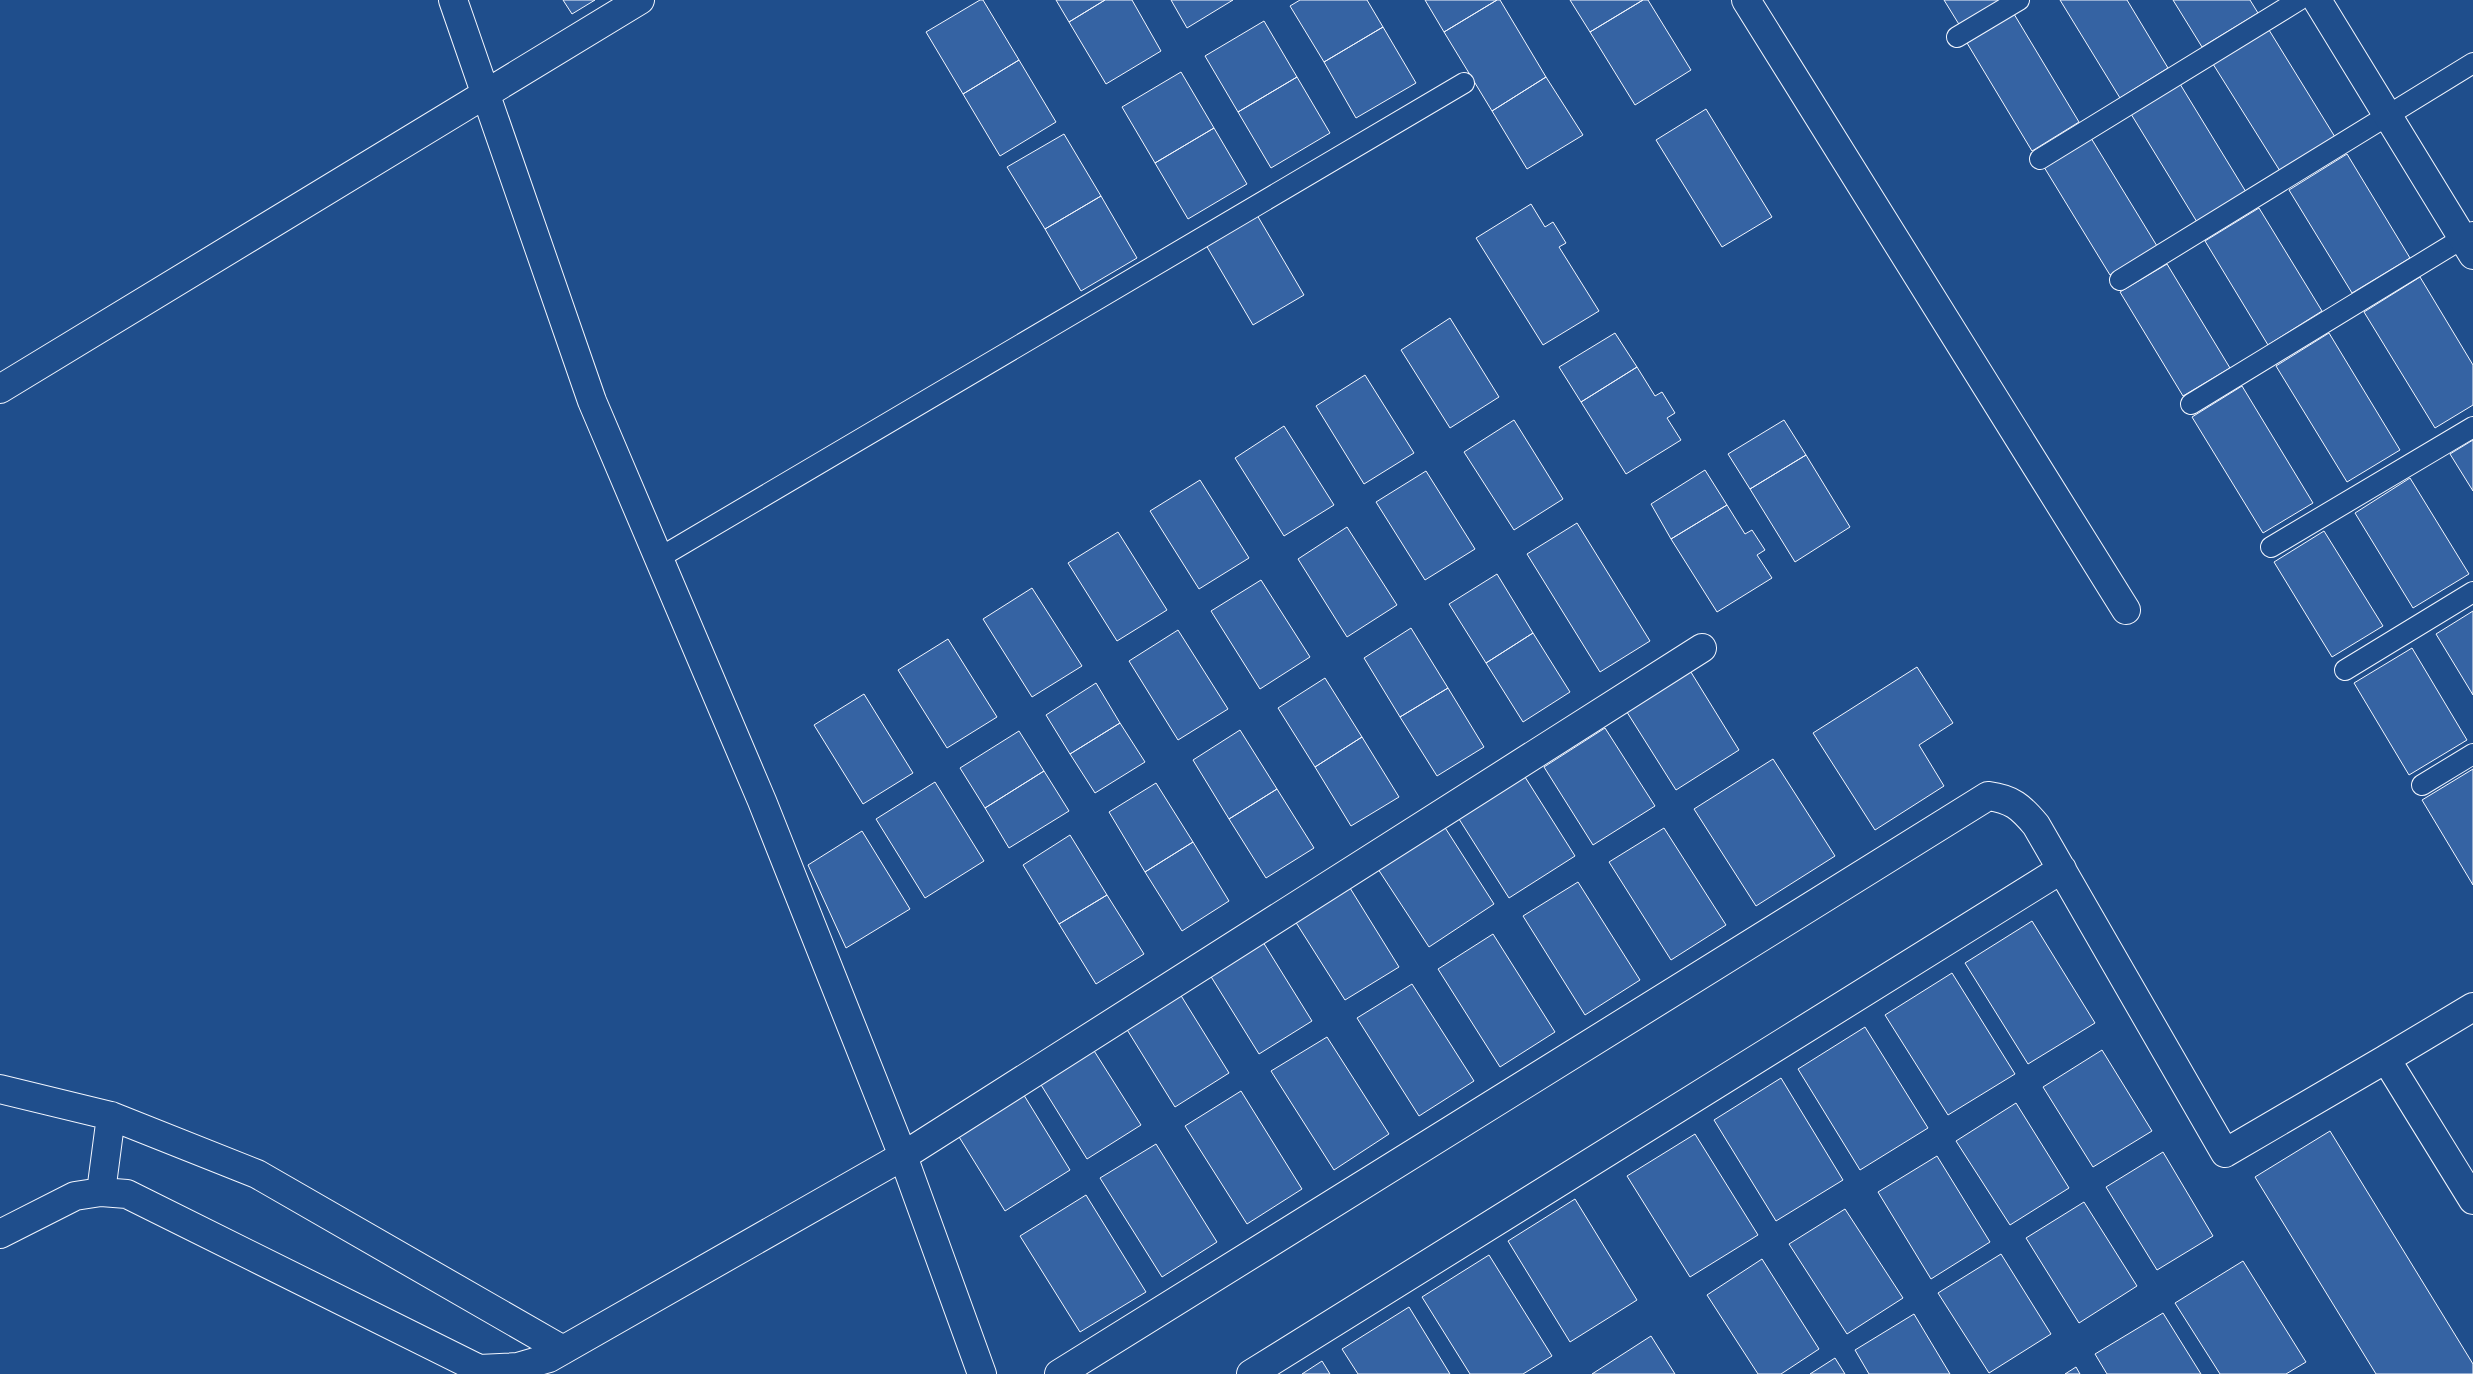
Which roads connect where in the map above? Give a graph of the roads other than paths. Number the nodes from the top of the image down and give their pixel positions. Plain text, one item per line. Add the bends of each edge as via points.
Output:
1 (453, 0) edge
2 (640, 0) edge
3 (1746, 0) edge
4 (2019, 0) edge
5 (2299, 0) edge
6 (2317, 0) edge
7 (1957, 38) dead end
8 (2473, 63) edge
9 (1464, 82) dead end
10 (485, 92) junction
11 (2388, 116) junction
12 (2040, 159) dead end
13 (2470, 242) edge
14 (2120, 280) dead end
15 (0, 389) edge
16 (2191, 404) dead end
17 (2473, 427) edge
18 (2270, 547) dead end
19 (659, 558) junction
20 (2473, 592) edge
21 (2126, 610) dead end
22 (1702, 648) dead end
23 (2345, 670) dead end
24 (2473, 754) edge
25 (2422, 784) dead end
26 (2062, 869) junction
27 (2473, 1008) edge
28 (2386, 1059) junction
29 (0, 1089) edge
30 (111, 1116) junction
31 (903, 1156) junction
32 (101, 1192) junction
33 (2473, 1200) edge
34 (0, 1234) edge
35 (563, 1350) junction
36 (982, 1374) edge
37 (1059, 1374) edge
38 (1251, 1374) edge

1 - 10 street
2 - 10 street
3 - 21 street
4 - 7 lane
5 - 12 lane
6 - 11 street
8 - 11 lane
9 - 19 lane
10 - 15 street
10 - 19 street via 592,401
11 - 13 street
11 - 14 lane
13 - 16 lane
17 - 18 lane
19 - 31 street via 762,801
20 - 23 lane
22 - 31 street
24 - 25 lane
26 - 28 street via 2225,1153
26 - 37 street via 2023,809 2004,798 1988,796
26 - 38 street
27 - 28 street
28 - 33 street
29 - 30 street
30 - 32 street
30 - 35 street via 257,1174
31 - 35 street
31 - 36 street
32 - 34 street via 75,1196
32 - 35 street via 127,1194 479,1369 518,1367 549,1358

